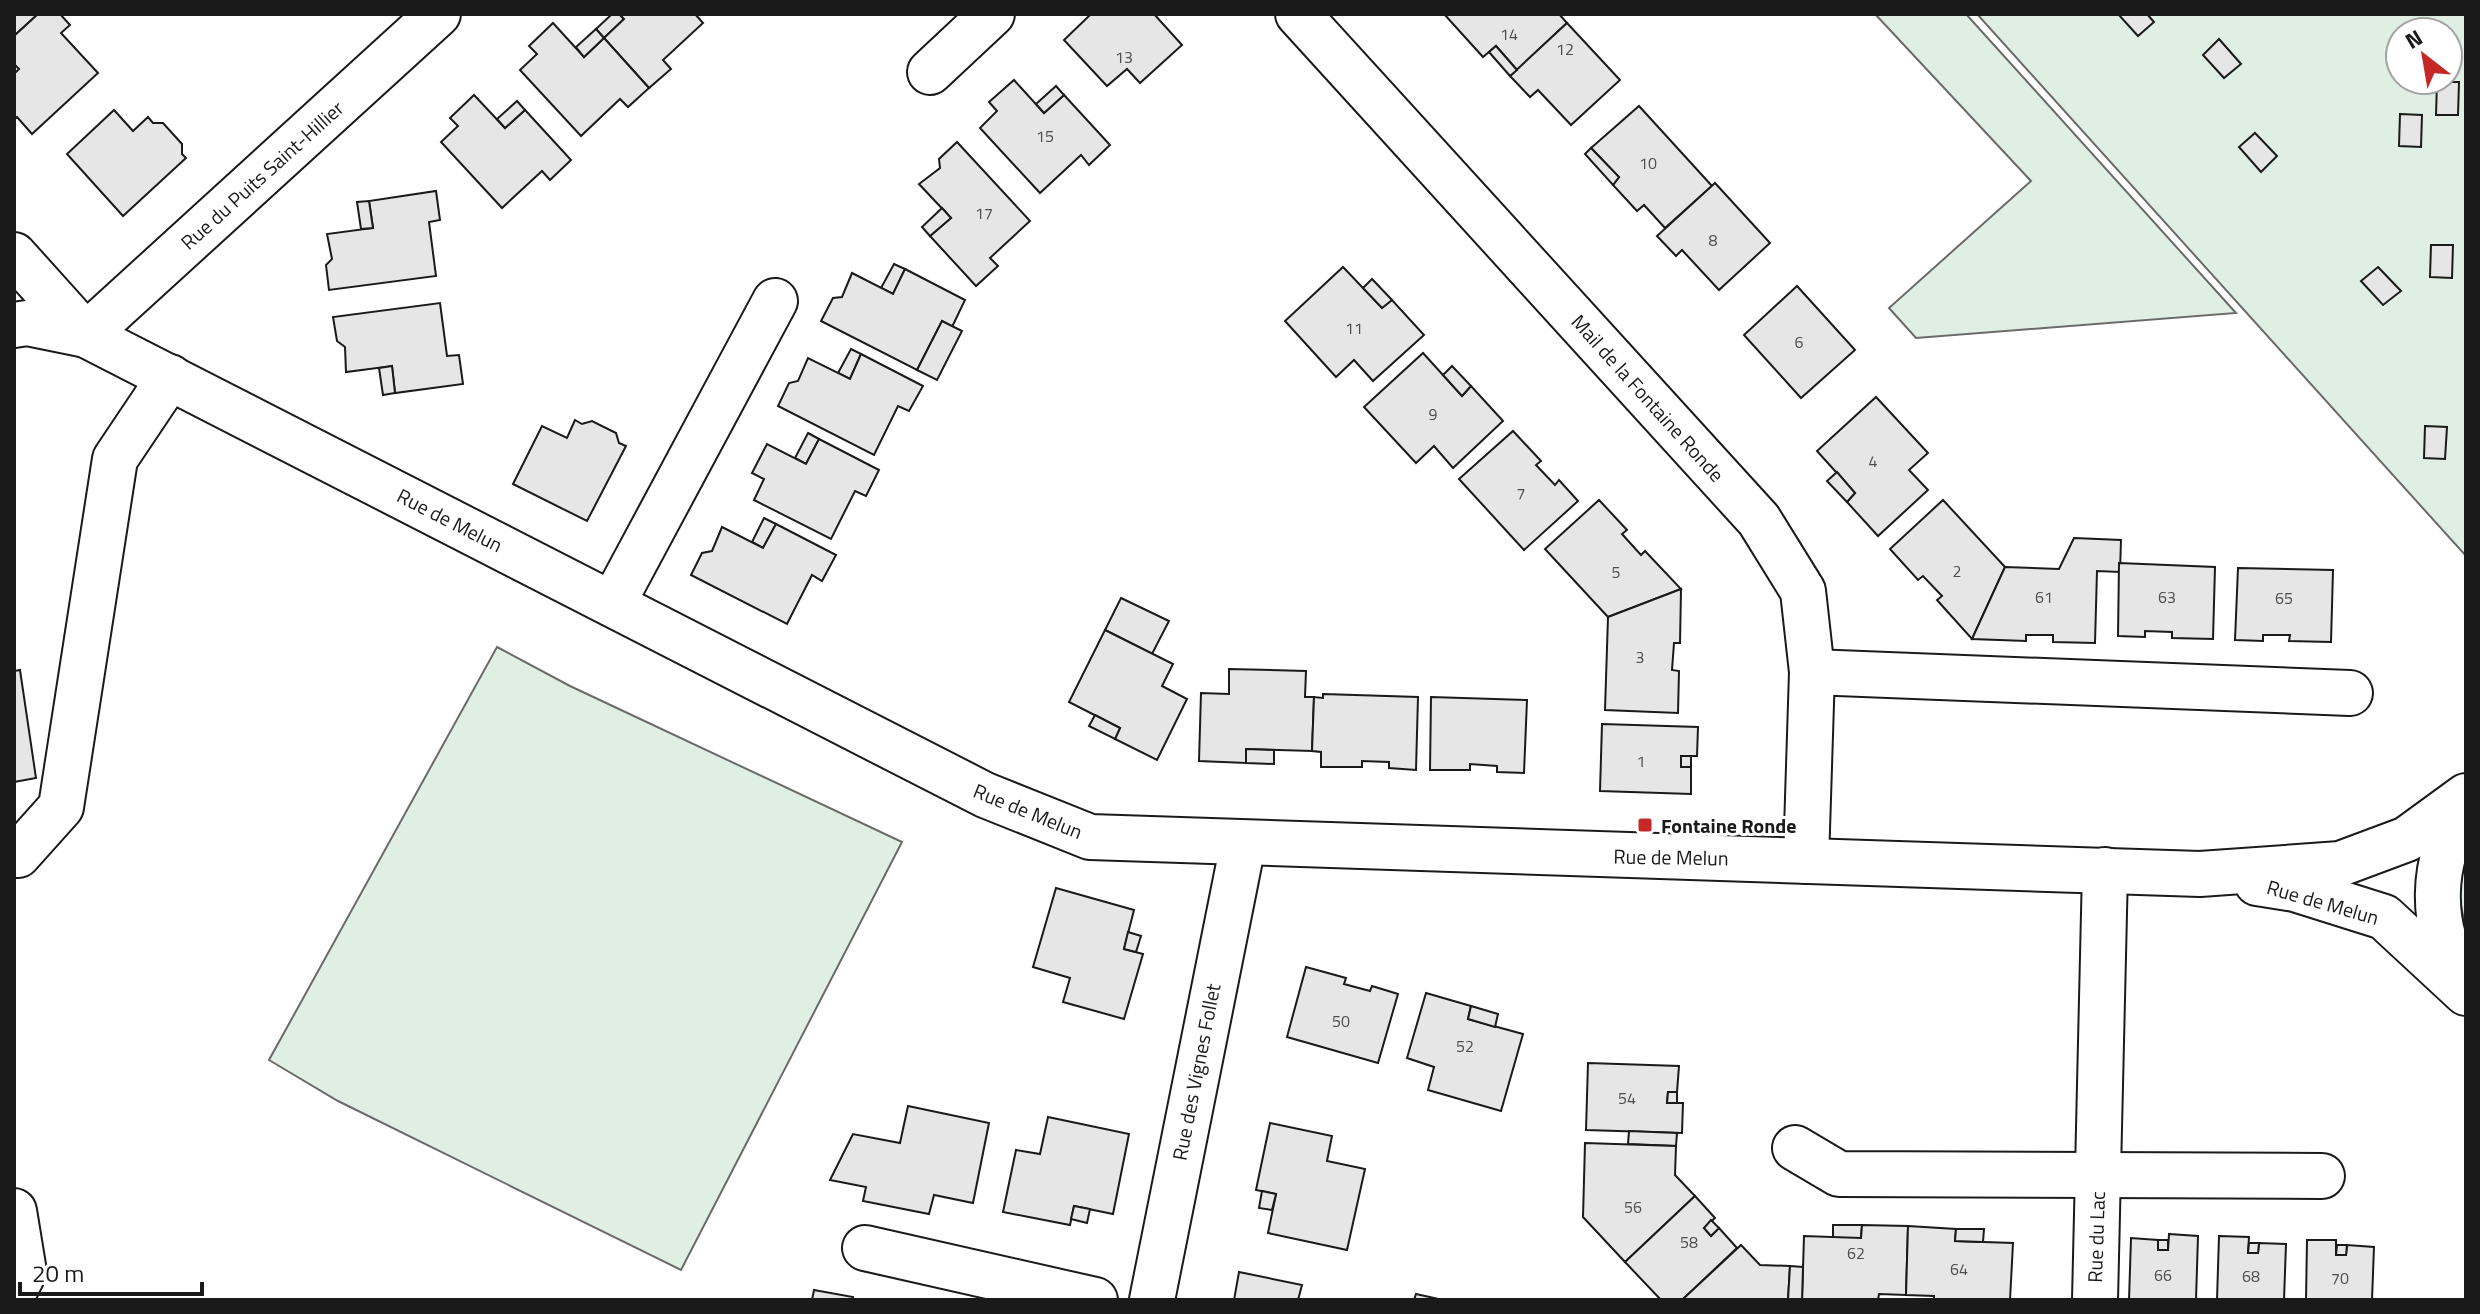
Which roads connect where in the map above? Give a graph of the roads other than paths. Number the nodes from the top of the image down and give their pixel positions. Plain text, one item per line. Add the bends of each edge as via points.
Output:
1 (438, 14) edge
2 (992, 14) edge
3 (1298, 14) edge
4 (930, 72) dead end
5 (14, 255) edge
6 (775, 301) dead end
7 (14, 325) edge
8 (86, 335) junction
9 (170, 377) junction
10 (613, 603) junction
11 (1812, 672) junction
12 (2350, 693) dead end
13 (2466, 796) edge
14 (2466, 805) edge
15 (1243, 844) junction
16 (14, 855) edge
17 (1806, 861) junction
18 (2105, 870) junction
19 (2200, 874) junction
20 (2466, 990) edge
21 (1795, 1148) dead end
22 (2098, 1175) junction
23 (2322, 1176) dead end
24 (14, 1211) edge
25 (865, 1248) dead end
26 (14, 1292) edge
27 (1095, 1300) edge
28 (1152, 1300) edge
29 (2095, 1300) edge

1 - 8 street, Rue du Puits Saint-Hillier
2 - 4 street
3 - 11 street, Mail de la Fontaine Ronde via 1759,520 1803,591
5 - 8 street
6 - 10 street
7 - 8 street, Rue de Melun
8 - 9 street, Rue de Melun
9 - 10 street, Rue de Melun
9 - 16 street via 115,459 61,807
10 - 15 street, Rue de Melun via 985,795 1090,837
11 - 12 street
11 - 17 street, Mail de la Fontaine Ronde
13 - 19 street, Rue de Melun via 2407,839 2340,864
14 - 20 street via 2451,827 2438,871 2437,917 2450,961
15 - 17 street, Rue de Melun
15 - 28 street, Rue des Vignes Follet
17 - 18 street, Rue de Melun
18 - 19 street, Rue de Melun
18 - 22 street, Rue du Lac
19 - 20 street, Rue de Melun via 2295,889 2384,917
21 - 22 street via 1839,1174
22 - 23 street
22 - 29 street, Rue du Lac
24 - 26 street via 24,1272
25 - 27 street

